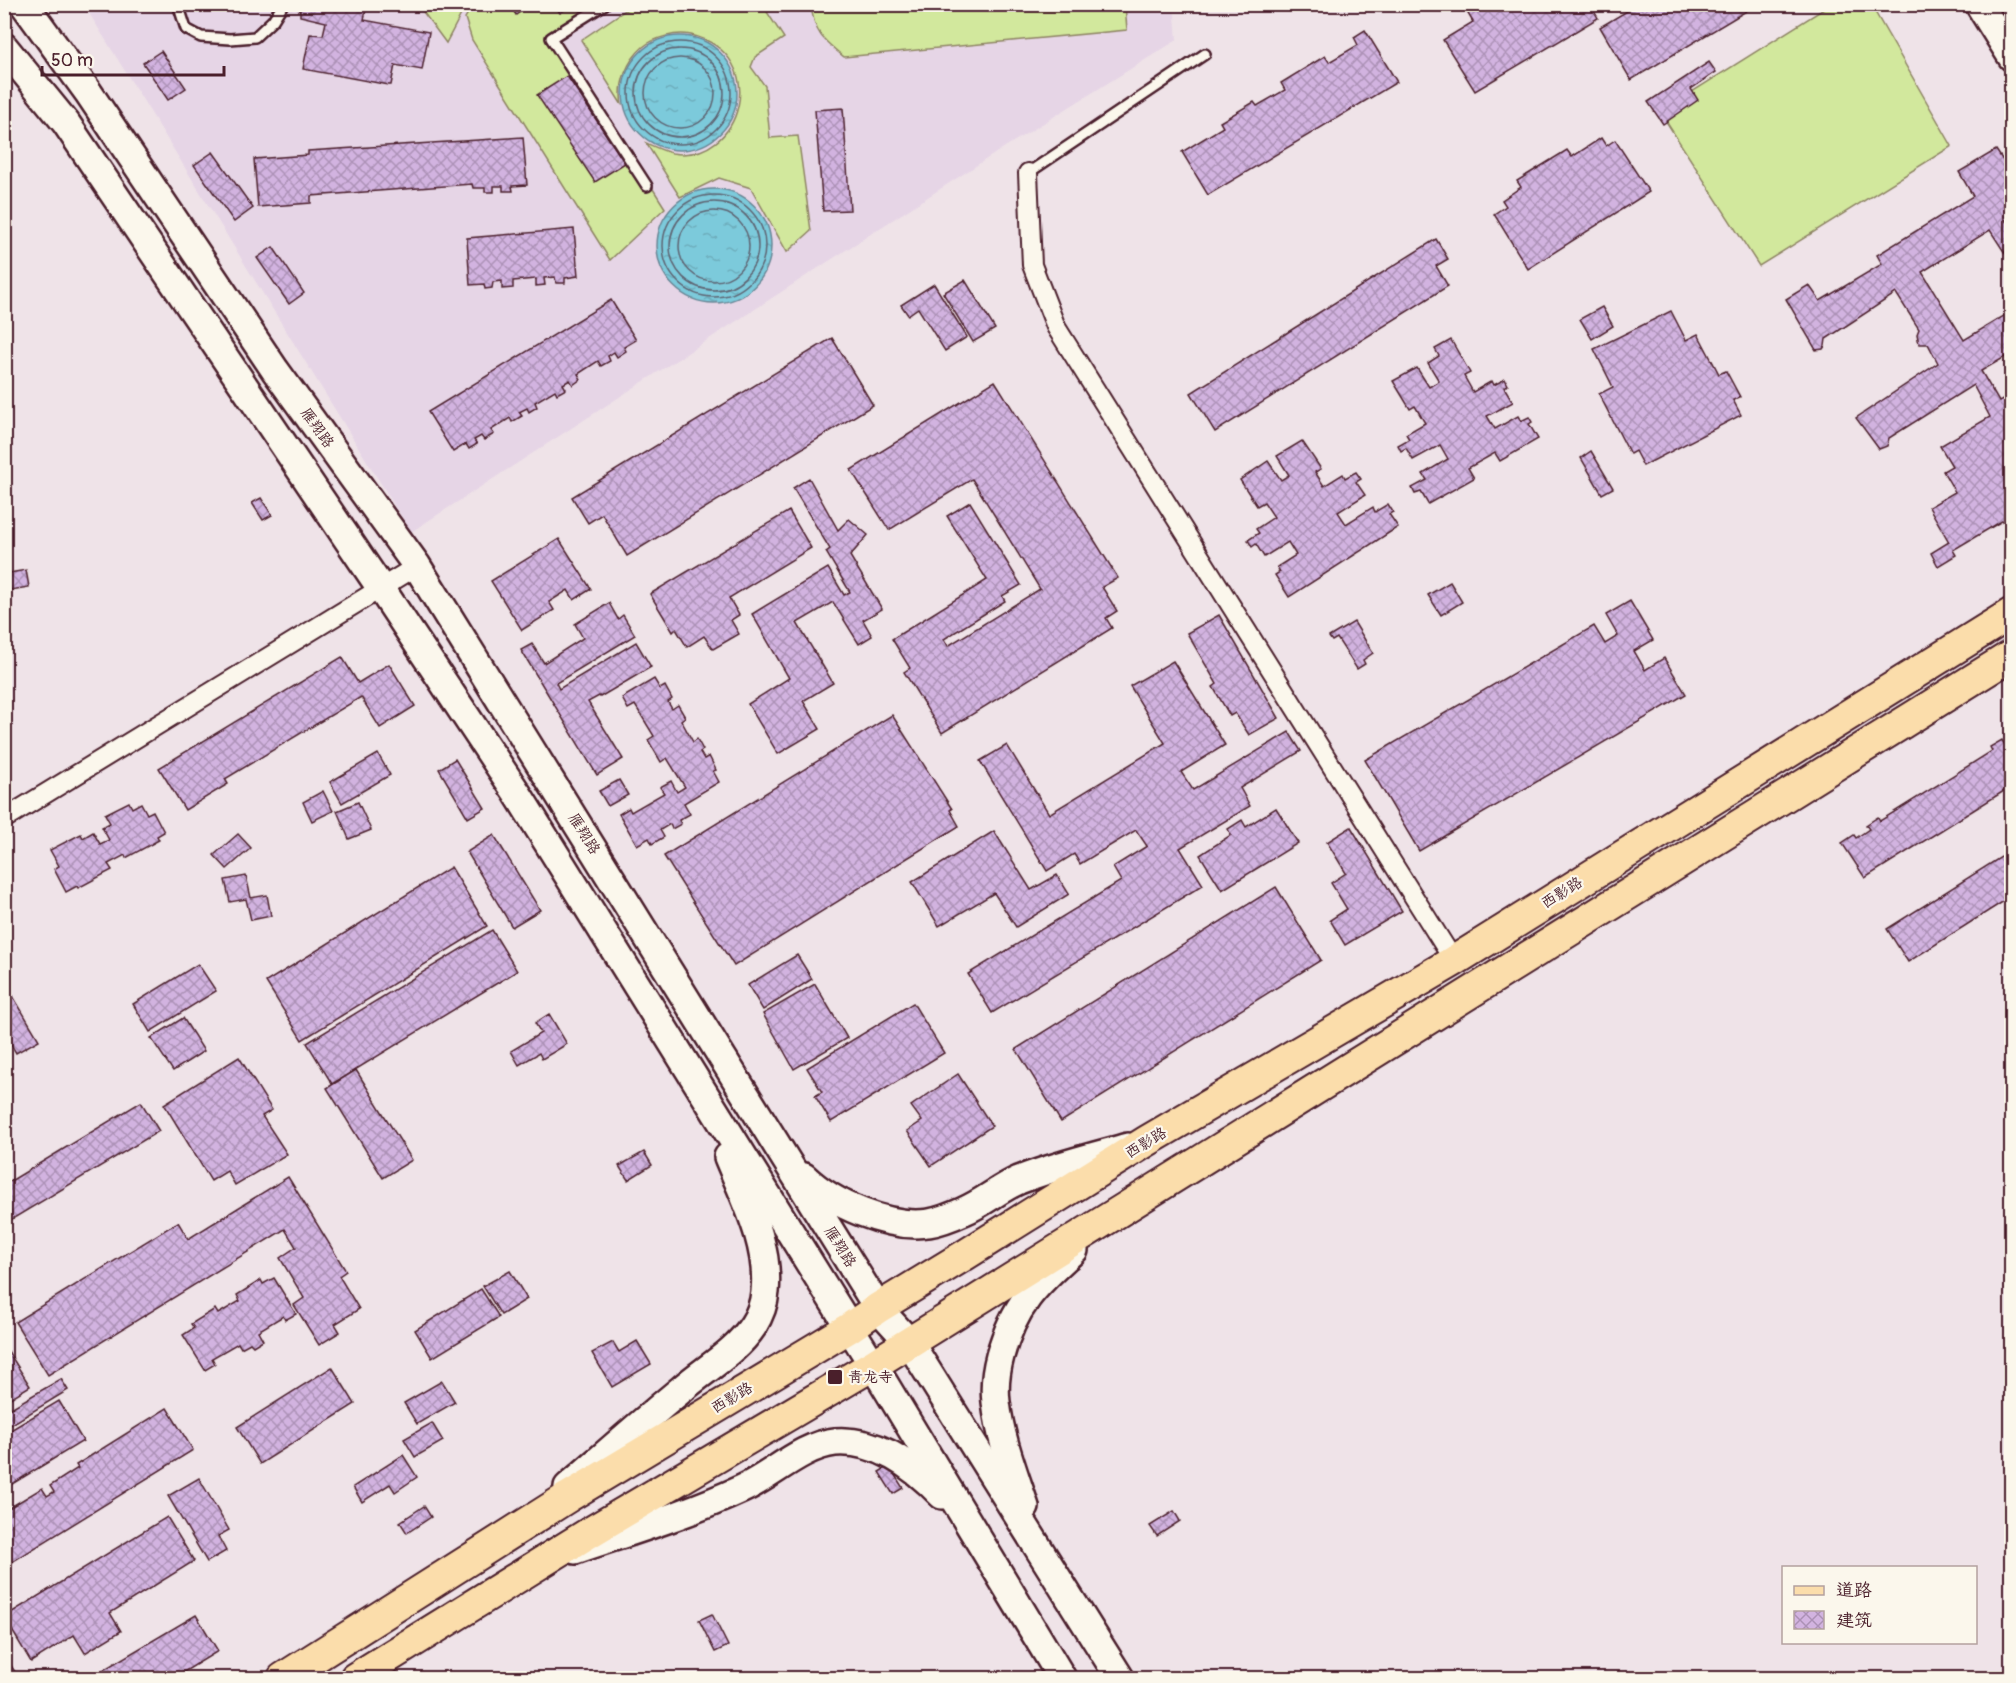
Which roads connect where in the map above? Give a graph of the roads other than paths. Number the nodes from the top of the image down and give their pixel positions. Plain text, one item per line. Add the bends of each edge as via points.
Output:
1 (24, 4) edge
2 (178, 4) edge
3 (283, 4) edge
4 (605, 4) edge
5 (1979, 4) edge
6 (4, 47) edge
7 (1205, 54) dead end
8 (2012, 57) edge
9 (1028, 173) joint
10 (647, 186) dead end
11 (417, 566) junction
12 (380, 587) junction
13 (2012, 613) edge
14 (2012, 656) edge
15 (4, 819) edge
16 (1454, 961) junction
17 (694, 1076) junction
18 (1147, 1142) junction
19 (785, 1159) junction
20 (1112, 1216) junction
21 (878, 1308) junction
22 (849, 1328) junction
23 (909, 1342) junction
24 (873, 1365) junction
25 (968, 1522) junction
26 (522, 1526) junction
27 (1037, 1546) junction
28 (543, 1562) junction
29 (283, 1678) edge
30 (355, 1678) edge
31 (1062, 1678) edge
32 (1120, 1678) edge

1 - 11 main road, 雁翔路 via 88,92 275,370
2 - 3 lane via 186,29 201,36 230,39 255,37
4 - 10 lane via 551,38
5 - 8 main road
6 - 12 main road via 66,123
7 - 9 lane
9 - 16 street via 1032,265 1056,327
11 - 12 street
11 - 19 main road, 雁翔路
12 - 15 street
12 - 17 main road via 523,803
13 - 16 main road, 西影路
14 - 20 main road
16 - 18 main road, 西影路
17 - 22 main road
17 - 26 main road via 756,1226 765,1274 761,1310 731,1350
18 - 19 main road via 1047,1170 964,1211 928,1223 885,1218 838,1203
18 - 21 main road, 西影路
19 - 21 main road, 雁翔路
20 - 23 main road
20 - 27 main road via 1024,1299 1012,1320 998,1366 995,1399 999,1423
21 - 22 main road, 西影路
21 - 23 main road, 雁翔路
22 - 24 main road
22 - 26 main road, 西影路
23 - 24 main road
23 - 27 main road, 雁翔路
24 - 25 main road
24 - 28 main road
25 - 28 main road via 934,1487 894,1457 867,1445 835,1442 810,1450 712,1503
25 - 31 main road
26 - 29 main road, 西影路
27 - 32 main road, 雁翔路
28 - 30 main road

